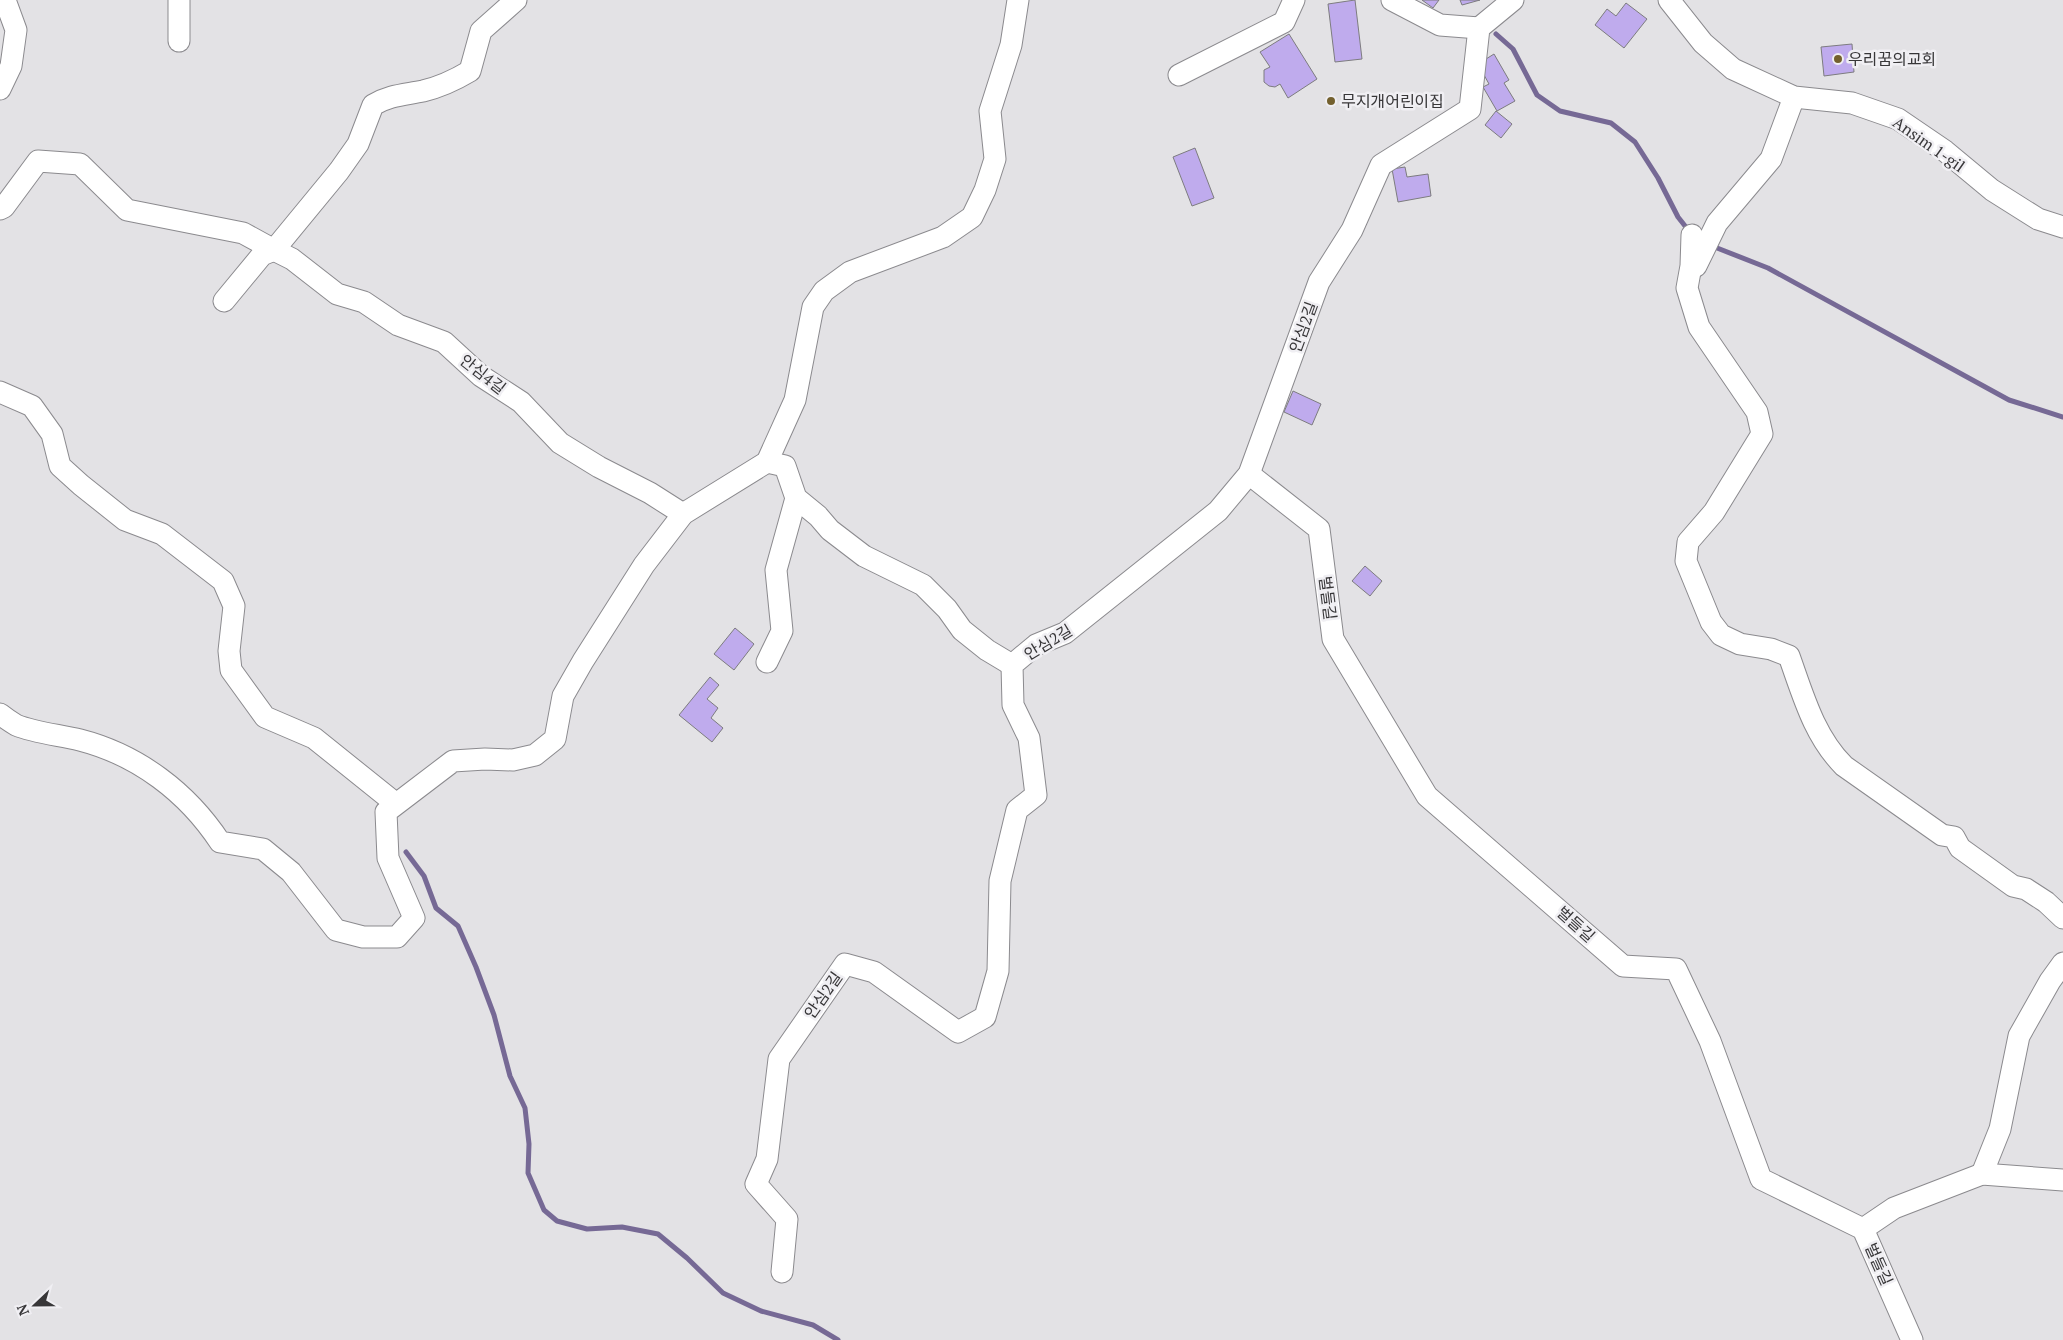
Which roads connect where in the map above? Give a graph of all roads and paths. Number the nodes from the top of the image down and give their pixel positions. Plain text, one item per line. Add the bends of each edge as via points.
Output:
1 (5, 0) edge
2 (179, 0) edge
3 (516, 0) edge
4 (1018, 0) edge
5 (1294, 0) edge
6 (1392, 0) edge
7 (1512, 0) edge
8 (1669, 0) edge
9 (1479, 28) junction
10 (179, 41) dead end
11 (1178, 75) dead end
12 (0, 89) edge
13 (1794, 97) junction
14 (0, 208) edge
15 (2063, 227) edge
16 (1692, 235) dead end
17 (274, 250) junction
18 (1696, 266) dead end
19 (224, 301) dead end
20 (0, 392) edge
21 (767, 462) junction
22 (1249, 474) junction
23 (796, 498) junction
24 (683, 514) junction
25 (767, 662) dead end
26 (1012, 665) junction
27 (0, 714) edge
28 (395, 803) junction
29 (2063, 918) edge
30 (2063, 963) edge
31 (1982, 1174) junction
32 (2063, 1180) edge
33 (1863, 1228) junction
34 (782, 1272) dead end
35 (1912, 1340) edge

1 - 12 street via 16,30 12,66
2 - 10 street
3 - 17 street via 482,31 470,71 449,83 389,96 373,105 358,144
4 - 21 street via 1011,45 990,111 995,159 972,218 943,237 850,272 824,291 813,306 795,400
5 - 11 street via 1284,22
6 - 9 street via 1440,25
7 - 9 street
8 - 13 street, Ansim 1-gil via 1703,43 1733,69
9 - 22 street, 안심2길 via 1470,109 1381,165 1352,230 1320,282
13 - 15 street, Ansim 1-gil via 1852,103 1898,119 1946,151 1992,190 2038,219
13 - 18 street via 1770,159 1717,222
14 - 17 street, 안심4길 via 38,161 80,164 127,210 243,233
16 - 29 street via 1687,288 1699,327 1757,412 1762,434 1714,512 1688,542 1686,561 1711,622 1721,635 1740,644 1771,649 1789,656 1815,727 1844,766 1942,835 1954,837 1960,848 2013,886 2046,902
17 - 19 street via 262,255
17 - 24 street, 안심4길 via 292,259 337,294 364,302 398,325 444,342 481,376 521,402 560,443
20 - 28 street via 32,406 52,434 60,466 81,485 126,520 162,534 223,581 234,606 229,651 231,670 265,717 314,738
21 - 23 street via 785,466
21 - 24 street
22 - 26 street, 안심2길 via 1218,511 1065,633 1036,645
22 - 33 street, 벌들길 via 1319,529 1333,639 1427,796 1623,966 1676,969 1710,1041 1761,1179
23 - 25 street via 776,570 782,631
23 - 26 street via 864,556 923,585 962,630
24 - 28 street via 644,565 563,696 555,739 534,755 513,760 453,761
26 - 34 street, 안심2길 via 1013,705 1029,738 1036,795 1017,810 1000,881 998,971 985,1017 958,1032 874,972 845,964 779,1060 767,1160 756,1184 788,1219
27 - 28 street via 17,725 82,740 131,758 166,781 210,826 220,842 263,849 291,872 336,930 363,937 397,937 414,918 388,858 386,812
30 - 31 street via 2018,1036 2000,1129
31 - 32 street
31 - 33 street via 1894,1208
33 - 35 street, 벌들길

